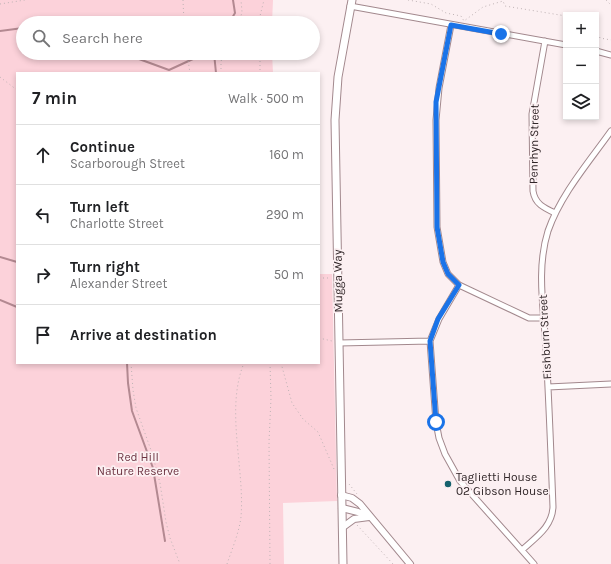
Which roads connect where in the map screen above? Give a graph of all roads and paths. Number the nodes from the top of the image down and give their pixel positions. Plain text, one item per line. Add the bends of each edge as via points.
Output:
1 (25, 0) edge
2 (183, 0) edge
3 (241, 0) edge
4 (264, 0) edge
5 (408, 0) edge
6 (606, 0) edge
7 (351, 3) edge
8 (0, 4) edge
9 (611, 5) edge
10 (184, 16) edge
11 (241, 16) edge
12 (260, 16) edge
13 (563, 16) edge
14 (451, 25) junction
15 (599, 36) edge
16 (611, 40) edge
17 (544, 41) junction
18 (563, 44) edge
19 (599, 52) edge
20 (611, 55) edge
21 (188, 60) edge
22 (221, 60) edge
23 (260, 60) edge
24 (190, 72) edge
25 (221, 72) edge
26 (260, 72) edge
27 (0, 77) edge
28 (16, 89) edge
29 (611, 131) edge
30 (555, 213) junction
31 (320, 278) edge
32 (337, 278) junction
33 (459, 285) junction
34 (544, 318) junction
35 (320, 338) edge
36 (430, 341) junction
37 (339, 343) junction
38 (131, 364) edge
39 (244, 364) edge
40 (270, 364) edge
41 (280, 364) edge
42 (611, 384) edge
43 (548, 387) junction
44 (335, 471) dead end
45 (342, 495) junction
46 (342, 508) junction
47 (369, 517) junction
48 (357, 524) dead end
49 (343, 527) junction
50 (522, 550) junction
51 (180, 564) edge
52 (227, 564) edge
53 (270, 564) edge
54 (343, 564) edge
55 (393, 564) edge
56 (410, 564) edge
57 (534, 564) edge

1 - 8 path
2 - 10 path
3 - 11 path
4 - 12 path
5 - 13 path via 431,4 446,13 461,16 464,21 483,7 503,1 505,6
6 - 9 path
7 - 14 street
7 - 32 main road, Mugga Way via 335,108
14 - 17 street
14 - 33 street via 436,102 437,227 443,262 448,274
15 - 16 path
17 - 18 street
17 - 30 street, Penrhyn Street via 532,114 533,190 536,202
19 - 20 street
21 - 24 path
22 - 25 path
23 - 26 path
27 - 28 path
29 - 30 street, Fishburn Street
30 - 34 street, Fishburn Street via 545,241 542,263
31 - 32 path
32 - 37 main road, Mugga Way
33 - 34 street via 529,318
33 - 36 street via 438,319
34 - 43 street, Fishburn Street
35 - 37 path
36 - 37 street
36 - 50 street via 436,422 445,454 460,481
37 - 45 main road, Mugga Way
38 - 51 path via 136,408 152,453 170,538
39 - 52 path via 240,373 237,402 241,517
40 - 53 path
41 - 44 path via 292,403 303,419 318,432
42 - 43 street
43 - 50 street, Fishburn Street via 553,513 548,525
45 - 46 main road, Mugga Way
45 - 47 street via 356,501
46 - 47 street
46 - 49 main road, Mugga Way
47 - 49 street via 354,519
47 - 56 street
48 - 55 path
49 - 54 main road, Mugga Way
50 - 57 street

